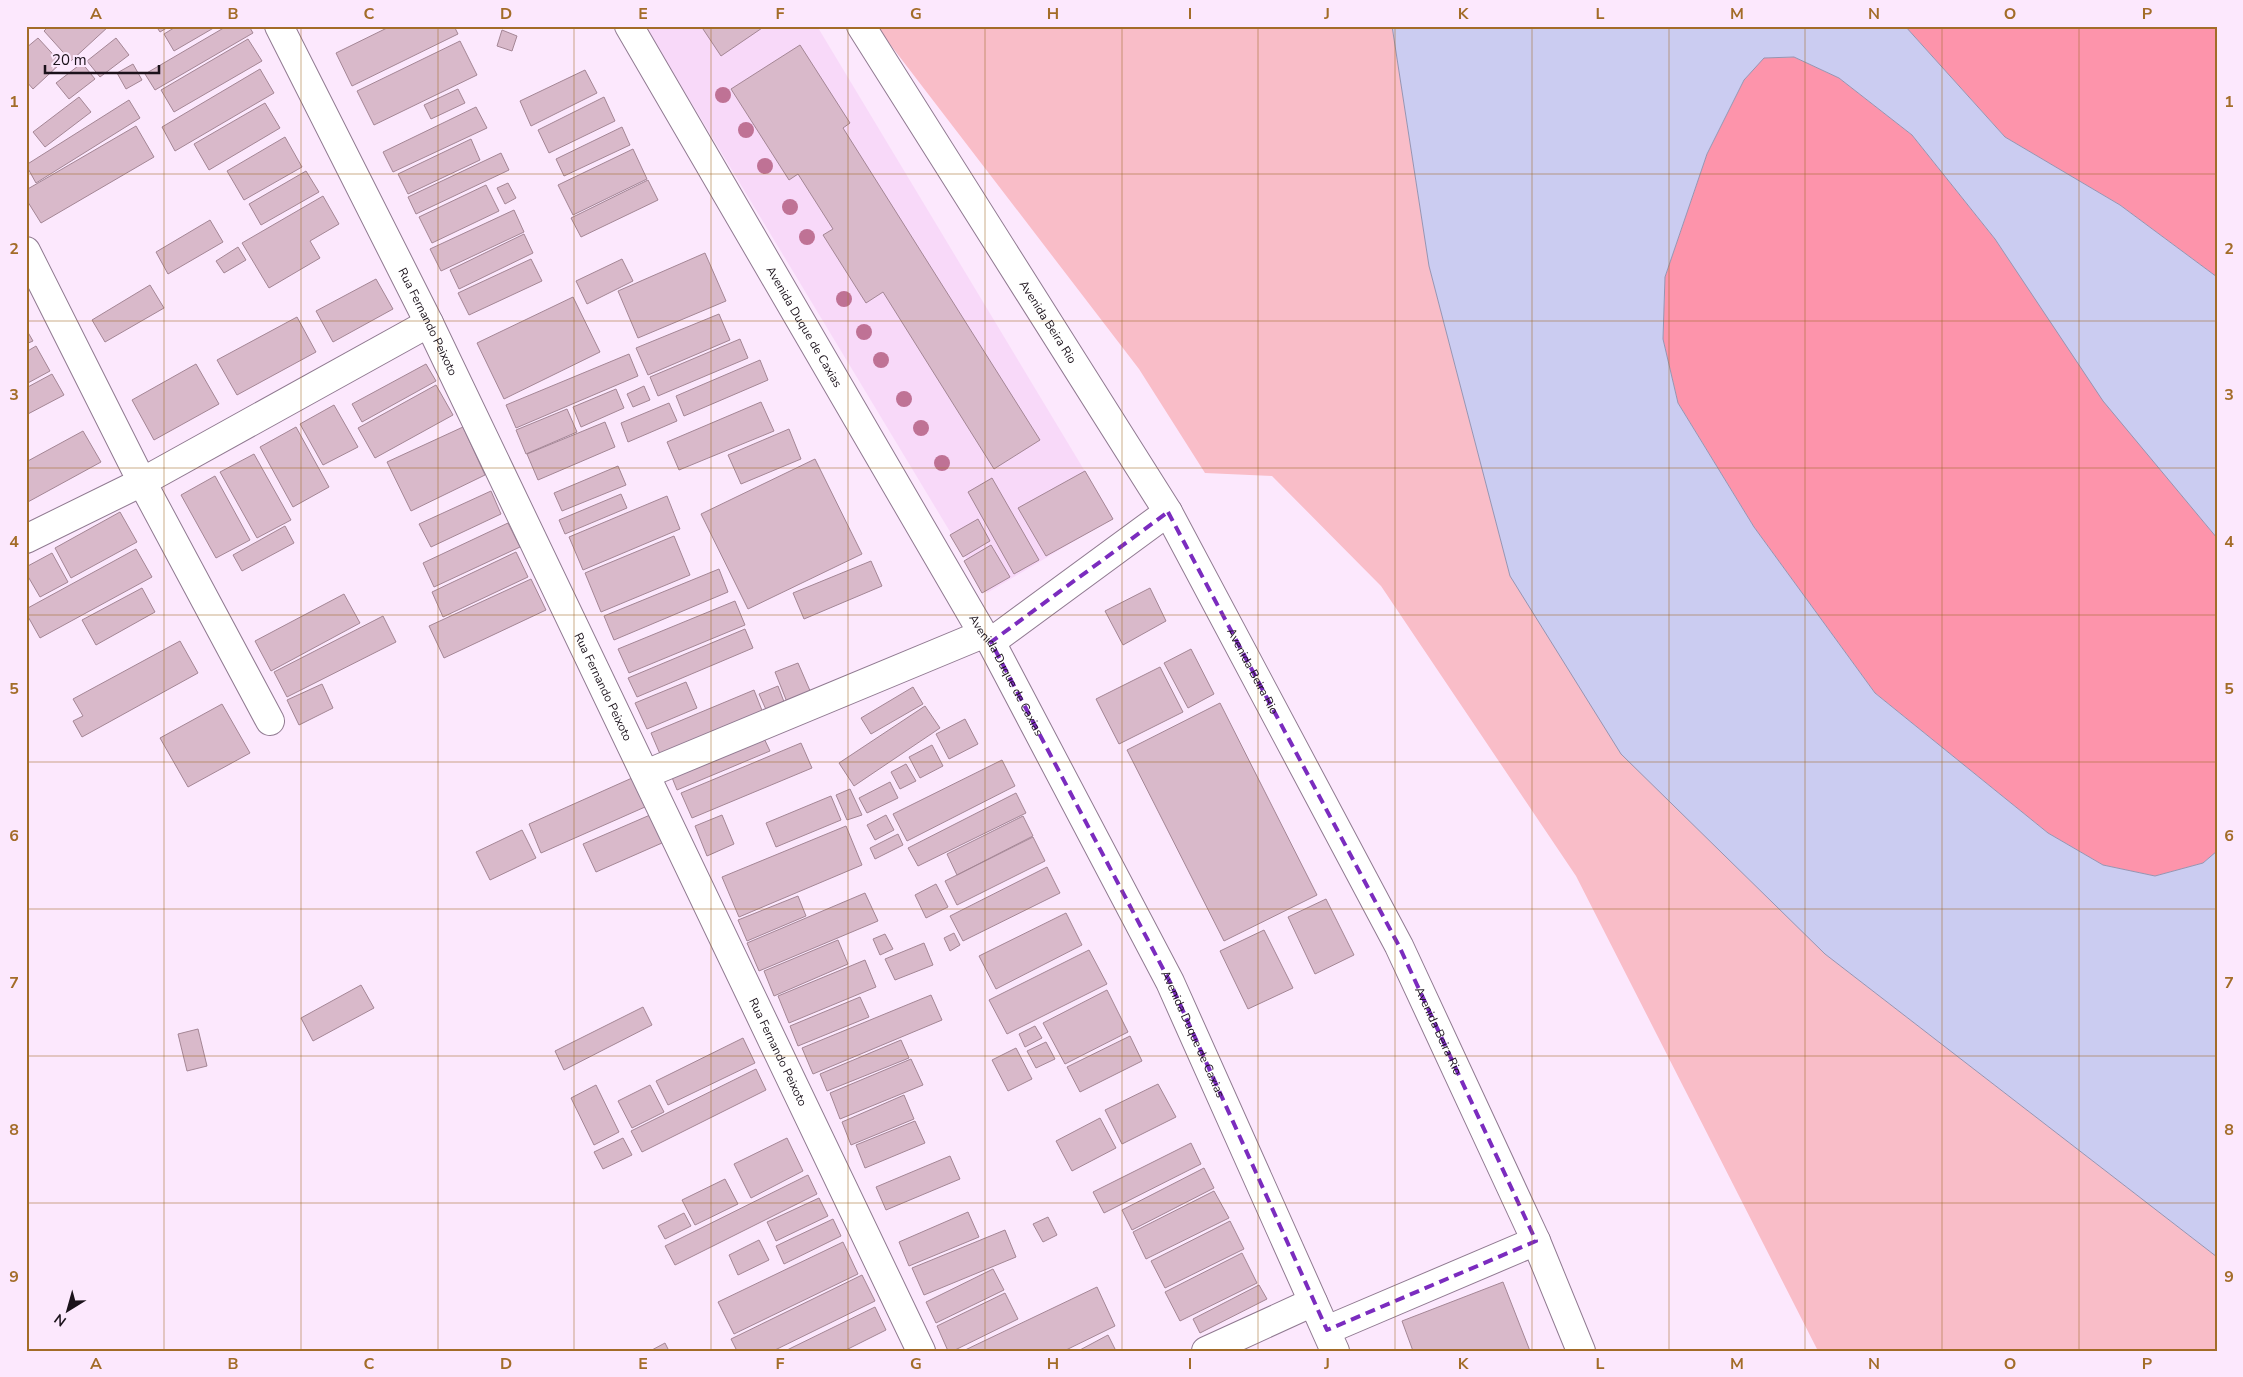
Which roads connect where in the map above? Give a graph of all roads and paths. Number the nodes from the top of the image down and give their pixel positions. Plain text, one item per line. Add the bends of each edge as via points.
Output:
1 (279, 26) edge
2 (629, 26) edge
3 (861, 26) edge
4 (26, 251) edge
5 (429, 323) junction
6 (142, 482) junction
7 (1168, 512) junction
8 (26, 539) edge
9 (987, 638) junction
10 (270, 721) dead end
11 (646, 774) junction
12 (1536, 1240) junction
13 (1313, 1302) junction
14 (1331, 1340) edge
15 (922, 1351) edge
16 (1206, 1351) edge
17 (1581, 1351) edge

1 - 5 main road, Rua Fernando Peixoto
2 - 9 main road, Avenida Duque de Caxias
3 - 7 main road, Avenida Beira Rio
4 - 6 main road
5 - 6 main road
5 - 11 main road, Rua Fernando Peixoto
6 - 8 main road
6 - 10 main road
7 - 9 main road
7 - 12 main road, Avenida Beira Rio via 1399,946
9 - 11 main road
9 - 13 main road, Avenida Duque de Caxias via 1170,982
11 - 15 main road, Rua Fernando Peixoto
12 - 14 main road
12 - 17 main road, Avenida Beira Rio
13 - 14 main road, Avenida Duque de Caxias
13 - 16 main road

